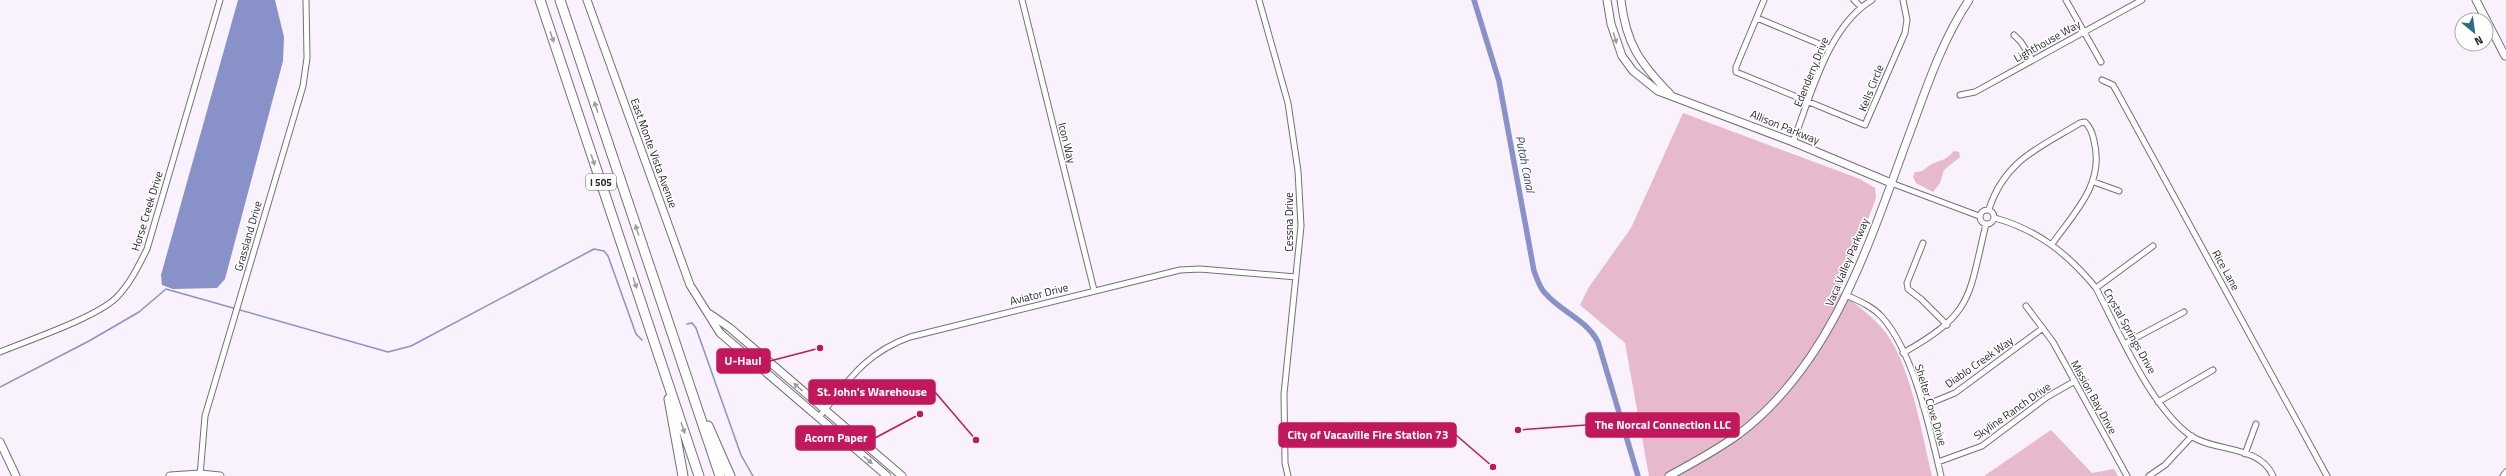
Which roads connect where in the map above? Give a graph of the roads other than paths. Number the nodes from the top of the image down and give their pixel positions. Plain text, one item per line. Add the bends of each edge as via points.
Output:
1 (220, 0) edge
2 (306, 0) edge
3 (540, 0) edge
4 (560, 0) edge
5 (587, 0) edge
6 (1022, 0) edge
7 (1259, 0) edge
8 (1607, 0) edge
9 (1621, 0) edge
10 (1764, 0) edge
11 (1854, 0) edge
12 (1872, 0) edge
13 (1903, 0) edge
14 (1969, 0) edge
15 (2066, 0) edge
16 (2142, 0) edge
17 (2476, 0) edge
18 (1861, 7) junction
19 (1757, 18) junction
20 (2084, 32) junction
21 (2014, 35) dead end
22 (1830, 48) junction
23 (2506, 57) edge
24 (2032, 60) junction
25 (2100, 62) dead end
26 (2102, 80) dead end
27 (1671, 94) junction
28 (1960, 95) dead end
29 (1809, 102) junction
30 (1793, 142) junction
31 (2094, 182) junction
32 (1891, 183) junction
33 (2119, 191) dead end
34 (1989, 209) junction
35 (1980, 216) junction
36 (1995, 218) junction
37 (1986, 224) junction
38 (1923, 243) dead end
39 (2052, 244) junction
40 (2153, 246) dead end
41 (1296, 277) junction
42 (2096, 288) junction
43 (1094, 290) junction
44 (1846, 295) junction
45 (2026, 306) dead end
46 (706, 311) junction
47 (2184, 312) dead end
48 (1947, 325) junction
49 (2043, 328) junction
50 (2126, 343) junction
51 (676, 347) junction
52 (0, 352) edge
53 (1903, 353) junction
54 (662, 364) junction
55 (2213, 370) dead end
56 (2075, 381) junction
57 (2158, 402) junction
58 (1923, 406) junction
59 (825, 409) junction
60 (818, 417) junction
61 (2256, 424) dead end
62 (2192, 436) junction
63 (0, 442) edge
64 (2245, 454) junction
65 (1938, 462) junction
66 (2506, 472) edge
67 (200, 475) edge
68 (1286, 475) edge
69 (16, 476) edge
70 (170, 476) edge
71 (220, 476) edge
72 (683, 476) edge
73 (699, 476) edge
74 (720, 476) edge
75 (730, 476) edge
76 (887, 476) edge
77 (902, 476) edge
78 (1669, 476) edge
79 (1941, 476) edge
80 (2126, 476) edge
81 (2149, 476) edge
82 (2273, 476) edge
83 (2327, 476) edge
84 (2503, 476) edge

1 - 52 street, Horse Creek Drive via 146,249 134,276 115,299 86,316
2 - 67 street, Grassland Drive via 307,58 303,86 205,416
3 -> 54 highway, I 505
51 -> 4 highway, I 505
5 - 46 street, East Monte Vista Avenue via 690,285
6 - 43 street, Icon Way
7 - 41 street, Cessna Drive via 1284,85 1294,134 1301,226
8 -> 27 street, Allison Parkway via 1611,24 1622,56 1647,84 1658,91
9 - 27 street, Allison Parkway via 1624,26 1633,48 1645,67
10 - 19 street
11 - 18 street
12 - 18 street, Edenderry Drive
13 - 29 street, Kells Circle via 1907,20 1904,33 1865,124
14 - 32 street, Vaca Valley Parkway via 1937,60
15 - 20 street
16 - 20 street, Lighthouse Way
17 - 23 street
18 - 22 street, Edenderry Drive via 1848,19
19 - 22 street
19 - 29 street via 1736,72
20 - 24 street, Lighthouse Way
20 - 25 street
21 - 24 street
22 - 29 street, Edenderry Drive
24 - 28 street, Lighthouse Way via 1976,92
26 - 83 street, Rice Lane via 2113,85 2117,92
27 - 30 street, Allison Parkway
29 - 30 street, Edenderry Drive
30 - 32 street, Allison Parkway
31 - 33 street
31 - 34 street via 2097,164 2094,139 2088,125 2080,123 2023,157 1996,190
31 - 39 street
32 - 35 street
32 - 44 street, Vaca Valley Parkway
34 - 35 street via 1984,210
34 - 36 street
35 - 37 street
36 - 37 street
36 - 39 street, Crystal Springs Drive via 2025,228
37 - 48 street via 1970,293
38 - 48 street via 1907,283 1908,289 1921,298
39 - 42 street, Crystal Springs Drive via 2070,258
40 - 42 street
41 - 43 street, Aviator Drive via 1200,269 1180,270
41 - 68 street, Cessna Drive via 1284,394
42 - 50 street, Crystal Springs Drive
43 - 59 street, Aviator Drive via 897,342 867,360
44 - 53 street, Shelter Cove Drive via 1868,305 1881,316
44 - 78 street, Vaca Valley Parkway via 1810,360 1773,403 1740,433
45 - 49 street, Mission Bay Drive
59 -> 46 street, East Monte Vista Avenue via 730,328
46 - 60 street, East Monte Vista Avenue via 720,333
47 - 50 street
48 - 53 street
49 - 56 street, Mission Bay Drive
49 - 58 street, Diablo Creek Way via 1955,393
50 - 57 street, Crystal Springs Drive
51 - 74 highway, I 505
51 - 75 highway
53 - 58 street, Shelter Cove Drive
54 - 72 highway
54 -> 73 highway, I 505
55 - 57 street
56 - 65 street, Skyline Ranch Drive via 2047,397 1982,446
56 - 80 street, Mission Bay Drive
57 - 62 street, Crystal Springs Drive
58 - 65 street, Shelter Cove Drive
59 - 60 street, Aviator Drive
59 - 77 street, East Monte Vista Avenue
60 -> 76 street, East Monte Vista Avenue
61 - 64 street
62 - 64 street, Crystal Springs Drive
62 - 81 street via 2165,465
63 - 69 street
64 - 82 street, Crystal Springs Drive via 2262,462
65 - 79 street, Shelter Cove Drive
66 - 84 street
67 - 70 street
67 - 71 street

